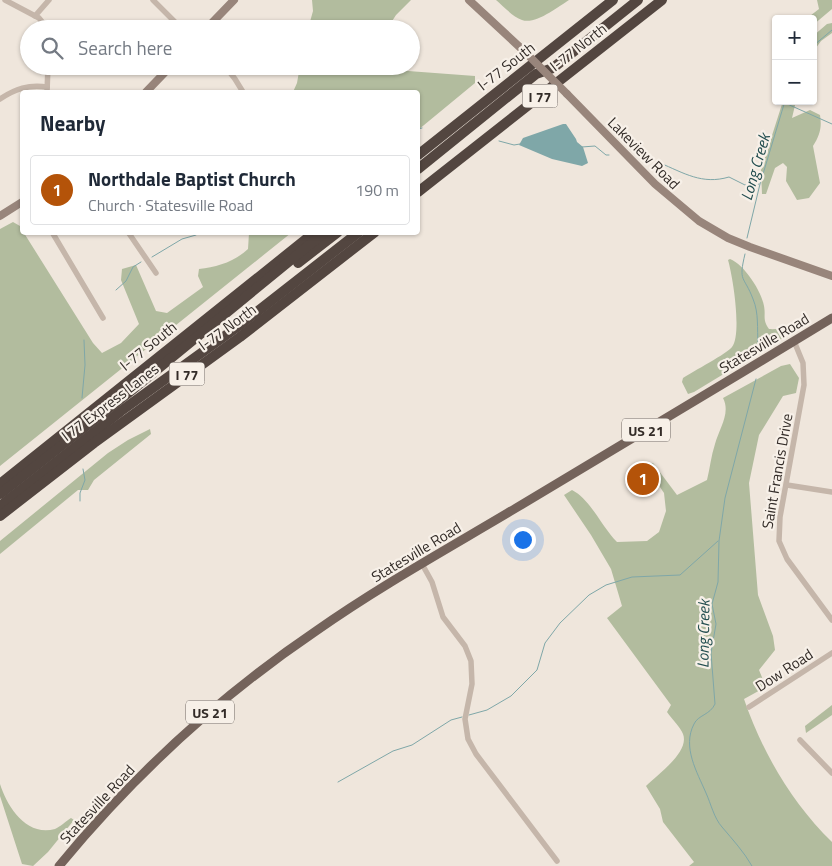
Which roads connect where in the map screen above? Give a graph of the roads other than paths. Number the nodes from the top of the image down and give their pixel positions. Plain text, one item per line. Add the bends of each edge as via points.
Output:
1 (5, 0) edge
2 (49, 0) edge
3 (153, 0) edge
4 (234, 0) edge
5 (469, 0) edge
6 (613, 0) edge
7 (628, 0) edge
8 (638, 0) edge
9 (662, 0) edge
10 (35, 16) junction
11 (42, 20) edge
12 (173, 20) edge
13 (215, 20) edge
14 (561, 58) junction
15 (544, 71) junction
16 (48, 75) edge
17 (162, 75) edge
18 (232, 75) edge
19 (527, 85) junction
20 (47, 90) edge
21 (148, 90) edge
22 (242, 90) edge
23 (0, 99) edge
24 (420, 153) edge
25 (420, 167) edge
26 (420, 175) edge
27 (420, 190) edge
28 (20, 203) edge
29 (0, 216) edge
30 (54, 235) edge
31 (130, 235) edge
32 (311, 235) edge
33 (320, 235) edge
34 (334, 235) edge
35 (344, 235) edge
36 (355, 235) edge
37 (371, 235) edge
38 (156, 273) dead end
39 (832, 276) edge
40 (103, 318) dead end
41 (832, 318) edge
42 (216, 322) junction
43 (240, 326) junction
44 (794, 341) junction
45 (0, 484) edge
46 (787, 485) junction
47 (832, 492) edge
48 (0, 494) edge
49 (0, 506) edge
50 (0, 516) edge
51 (422, 564) junction
52 (832, 620) edge
53 (832, 653) edge
54 (749, 707) dead end
55 (800, 740) dead end
56 (832, 773) edge
57 (558, 861) dead end
58 (59, 866) edge

1 - 10 street
2 - 10 street
3 - 12 street
4 - 13 main road
5 - 15 main road, Lakeview Road, bridge
6 - 24 highway, I-77 South / I 77
7 - 14 highway
8 - 14 highway
9 - 27 highway, I-77 North / I 77
10 - 11 street
14 - 15 highway via 549,64
15 - 19 highway via 536,74
15 - 39 main road, Lakeview Road, bridge via 664,193 699,221 728,238
16 - 20 street
17 - 21 main road
18 - 22 street
19 - 25 highway
19 - 26 highway
20 - 23 street via 26,86
28 - 29 main road
30 - 40 street
31 - 38 street
32 - 45 highway, I-77 South / I 77
33 - 42 highway, I 77 Express Lanes / I 77
34 - 42 highway via 230,315
35 - 43 highway via 248,314
36 - 43 highway, I 77 Express Lanes / I 77
37 - 50 highway, I-77 North / I 77
41 - 44 main road, Statesville Road / US 21
42 - 48 highway, I 77 Express Lanes / I 77
43 - 49 highway, I 77 Express Lanes / I 77 via 121,411
44 - 46 street, Saint Francis Drive via 805,377
44 - 51 main road, Statesville Road / US 21
46 - 47 street
46 - 52 street, Saint Francis Drive via 779,530 781,547
51 - 57 street via 432,582 443,617 472,661 472,684 465,718 468,739
51 - 58 main road, Statesville Road / US 21 via 314,632 229,696 157,760
53 - 54 street, Dow Road
55 - 56 street

